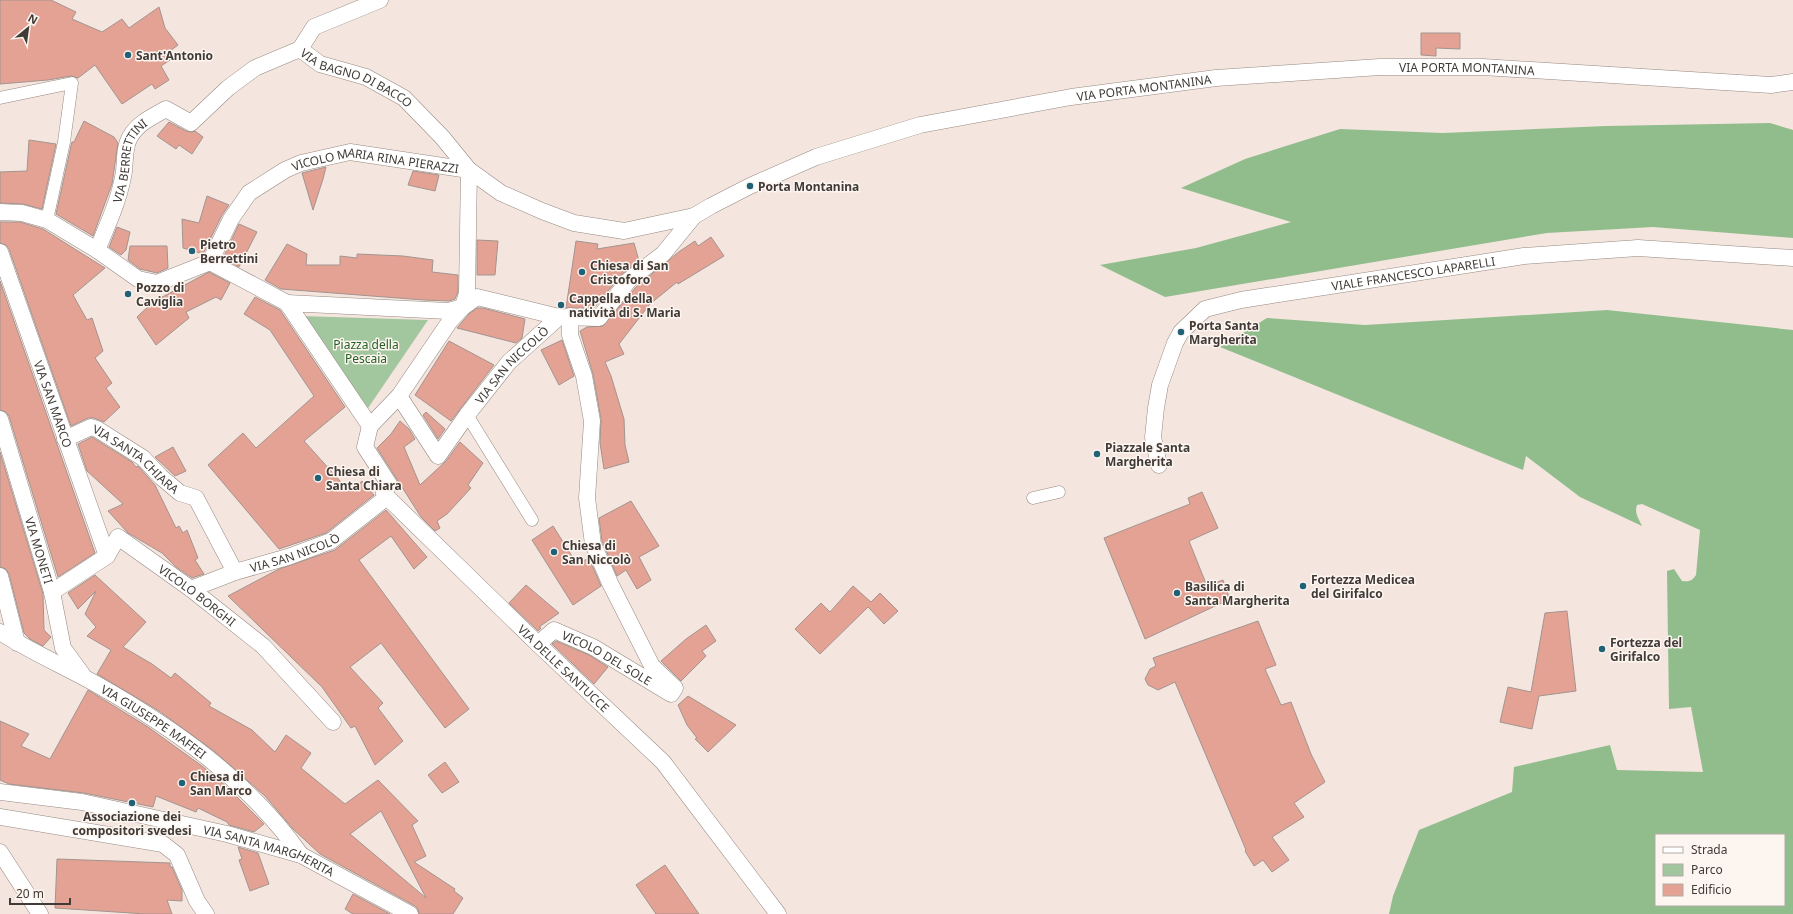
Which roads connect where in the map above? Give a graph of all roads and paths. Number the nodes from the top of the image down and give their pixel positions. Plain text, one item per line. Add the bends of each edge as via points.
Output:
1 (380, 0) edge
2 (300, 49) junction
3 (1793, 82) edge
4 (0, 98) edge
5 (191, 124) joint
6 (469, 170) junction
7 (0, 212) edge
8 (694, 216) junction
9 (47, 220) junction
10 (97, 250) junction
11 (0, 252) edge
12 (1793, 258) edge
13 (210, 262) junction
14 (287, 303) junction
15 (463, 306) junction
16 (565, 317) junction
17 (400, 396) junction
18 (467, 415) junction
19 (0, 419) edge
20 (370, 426) junction
21 (65, 439) junction
22 (1159, 465) dead end
23 (1059, 492) dead end
24 (386, 497) junction
25 (1033, 498) dead end
26 (532, 520) dead end
27 (107, 556) junction
28 (235, 572) junction
29 (0, 576) edge
30 (191, 589) junction
31 (52, 592) junction
32 (0, 632) edge
33 (17, 643) junction
34 (538, 644) junction
35 (84, 677) junction
36 (333, 722) dead end
37 (0, 792) edge
38 (0, 818) edge
39 (0, 852) edge
40 (301, 855) junction
41 (40, 914) edge
42 (206, 914) edge
43 (410, 914) edge
44 (778, 914) edge

1 - 2 street via 314,27
2 - 5 street, VIA BAGNO DI BACCO via 255,68 228,88
2 - 6 street, VIA BAGNO DI BACCO via 320,64 366,77 404,98 442,136
3 - 8 street, VIA PORTA MONTANINA via 1771,85 1482,67 1380,67 1216,78 1071,97 920,125 816,157 750,186
4 - 9 street via 72,83 64,142
5 - 10 street, VIA BERRETTINI via 166,109 145,121 130,138 116,206
6 - 8 street, VICOLO MARIA RINA PIERAZZI via 501,193 574,223 624,232
6 - 13 street, VICOLO MARIA RINA PIERAZZI via 350,152 301,163 249,193 231,219
6 - 15 street via 467,292
7 - 9 street via 22,213
8 - 16 street, VIA PORTA MONTANINA via 663,254 629,280 599,318
9 - 10 street
10 - 13 street via 138,279 157,283
11 - 21 street, VIA SAN MARCO
12 - 22 street, VIALE FRANCESCO LAPARELLI via 1638,248 1524,256 1241,300 1205,309 1181,332 1169,356 1160,385 1153,437
13 - 14 street
14 - 15 street via 448,311
14 - 20 street
15 - 16 street via 477,297
15 - 17 street via 450,321
16 - 18 street, VIA SAN NICCOLÒ via 509,362
16 - 34 street, VICOLO DEL SOLE via 584,376 592,421 587,498 593,544 652,666 675,688 670,694 593,647 554,630
17 - 18 street, VIA SAN NICCOLÒ via 438,456
17 - 20 street
18 - 26 street, VIA SAN NICCOLÒ
19 - 31 street, VIA MONETI
20 - 24 street via 364,447 389,484 384,493
21 - 27 street, VIA SAN MARCO
21 - 28 street, VIA SANTA CHIARA via 91,427 97,429 143,458 180,493 196,498
23 - 25 street
24 - 28 street, VIA SAN NICOLÒ via 332,542
24 - 34 street, VIA DELLE SANTUCCE
27 - 30 street, VICOLO BORGHI via 118,537
27 - 31 street, VICOLO BORGHI
28 - 30 street, VIA SAN NICOLÒ
29 - 33 street
30 - 36 street, VICOLO BORGHI via 262,646
31 - 35 street, VIA MONETI via 63,648
32 - 33 street, VIA GIUSEPPE MAFFEI
33 - 35 street, VIA GIUSEPPE MAFFEI
34 - 44 street, VIA DELLE SANTUCCE via 663,762
35 - 40 street, VIA GIUSEPPE MAFFEI via 132,704 210,759 255,800 284,831
37 - 40 street, VIA SANTA MARGHERITA via 82,802 227,834
38 - 42 street via 163,844 177,855 197,901
39 - 41 street
40 - 43 street, VIA SANTA MARGHERITA

